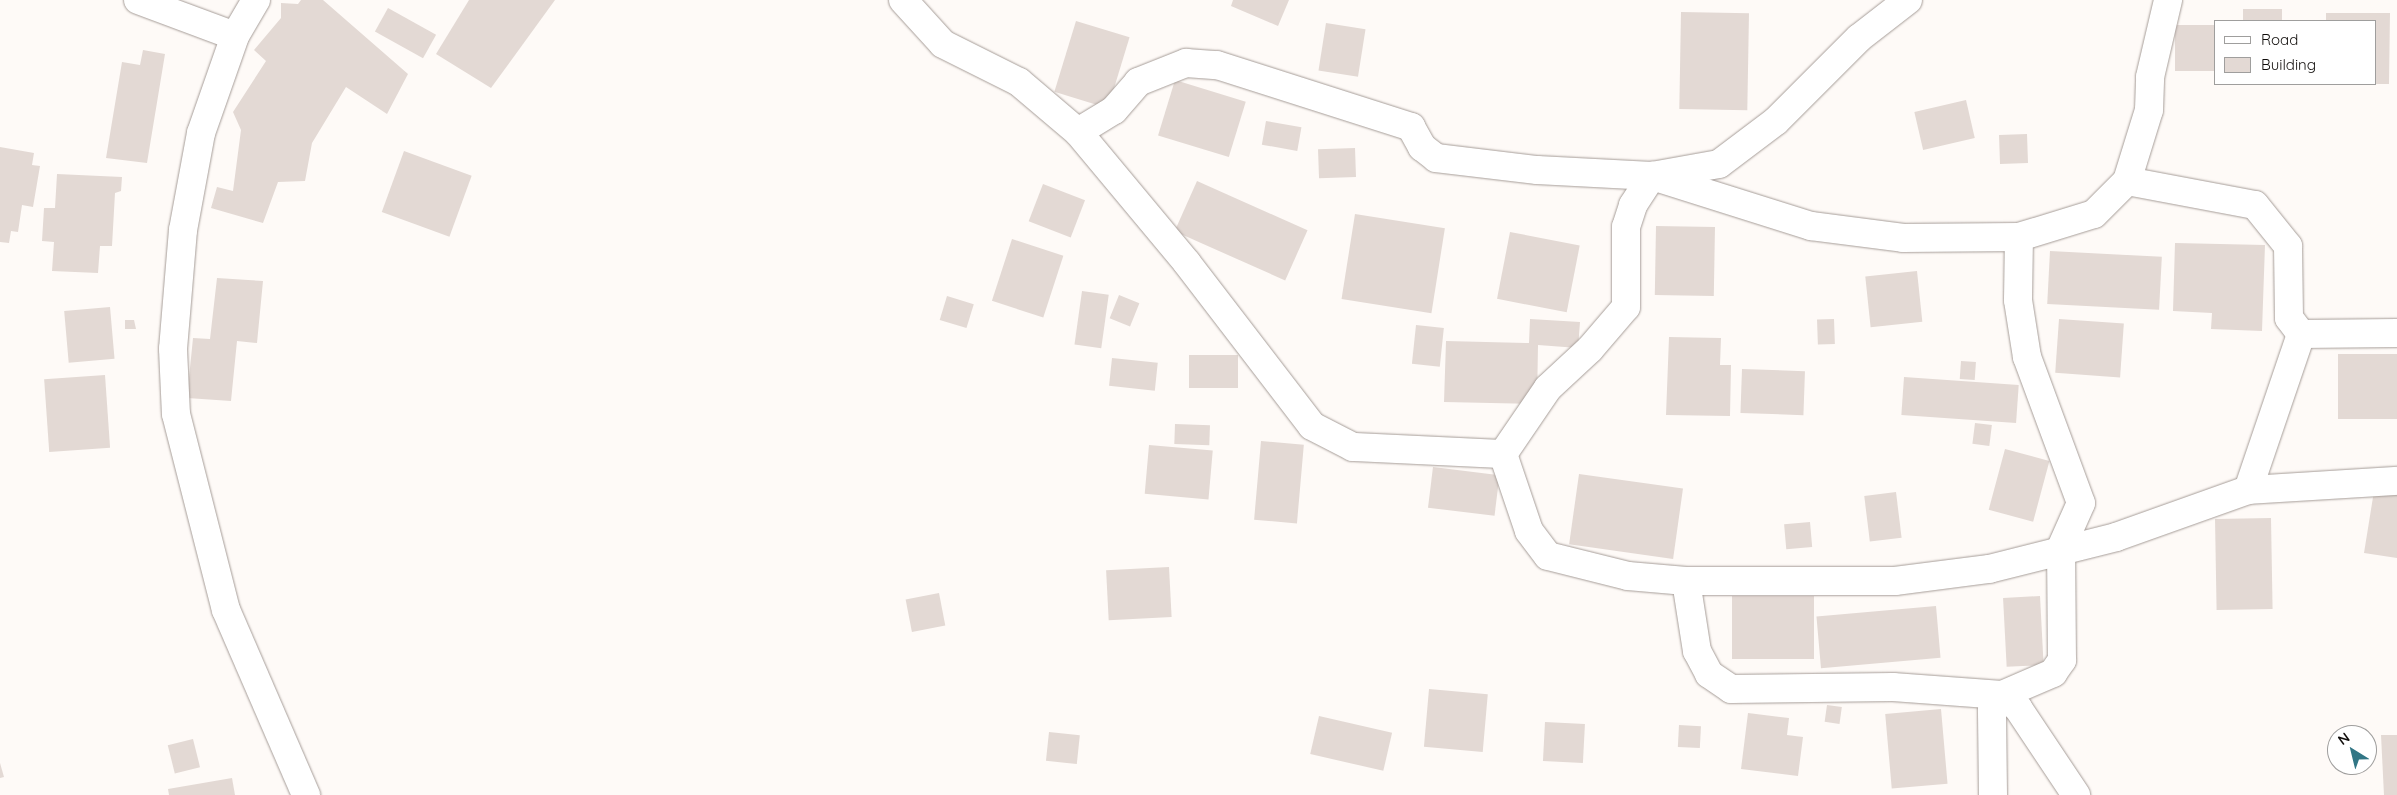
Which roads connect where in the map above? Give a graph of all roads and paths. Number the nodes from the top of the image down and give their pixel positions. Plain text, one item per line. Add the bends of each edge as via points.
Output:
1 (138, 0) edge
2 (256, 0) edge
3 (903, 0) edge
4 (1908, 0) edge
5 (2168, 0) edge
6 (235, 36) junction
7 (1078, 132) junction
8 (1652, 176) junction
9 (2127, 181) junction
10 (2019, 237) junction
11 (2397, 333) edge
12 (2301, 334) junction
13 (1503, 454) junction
14 (2397, 481) edge
15 (2248, 490) junction
16 (2061, 548) junction
17 (1686, 581) junction
18 (2002, 695) junction
19 (306, 795) edge
20 (1993, 795) edge
21 (2076, 795) edge

1 - 6 street
2 - 6 street
3 - 7 street via 943,44 1018,82
4 - 8 street via 1859,38 1776,121 1719,164
5 - 9 street via 2150,77 2149,110
6 - 19 street via 201,133 183,230 173,350 176,414 226,610
7 - 8 street via 1114,110 1138,82 1186,63 1217,65 1411,127 1422,147 1436,158 1536,170
7 - 13 street via 1187,262 1312,426 1353,447
8 - 10 street via 1811,226 1903,238
8 - 13 street via 1633,205 1626,227 1626,307 1590,349 1548,388
9 - 10 street via 2094,214
9 - 12 street via 2255,205 2288,246 2289,318
10 - 16 street via 2018,300 2027,357 2081,503
11 - 12 street
12 - 15 street
13 - 17 street via 1528,530 1548,556 1628,576
14 - 15 street
15 - 16 street via 2116,537
16 - 17 street via 1990,569 1896,582
16 - 18 street via 2062,660 2053,673
17 - 18 street via 1698,650 1709,674 1731,690 1893,687
18 - 20 street via 1992,710
18 - 21 street via 2018,708

